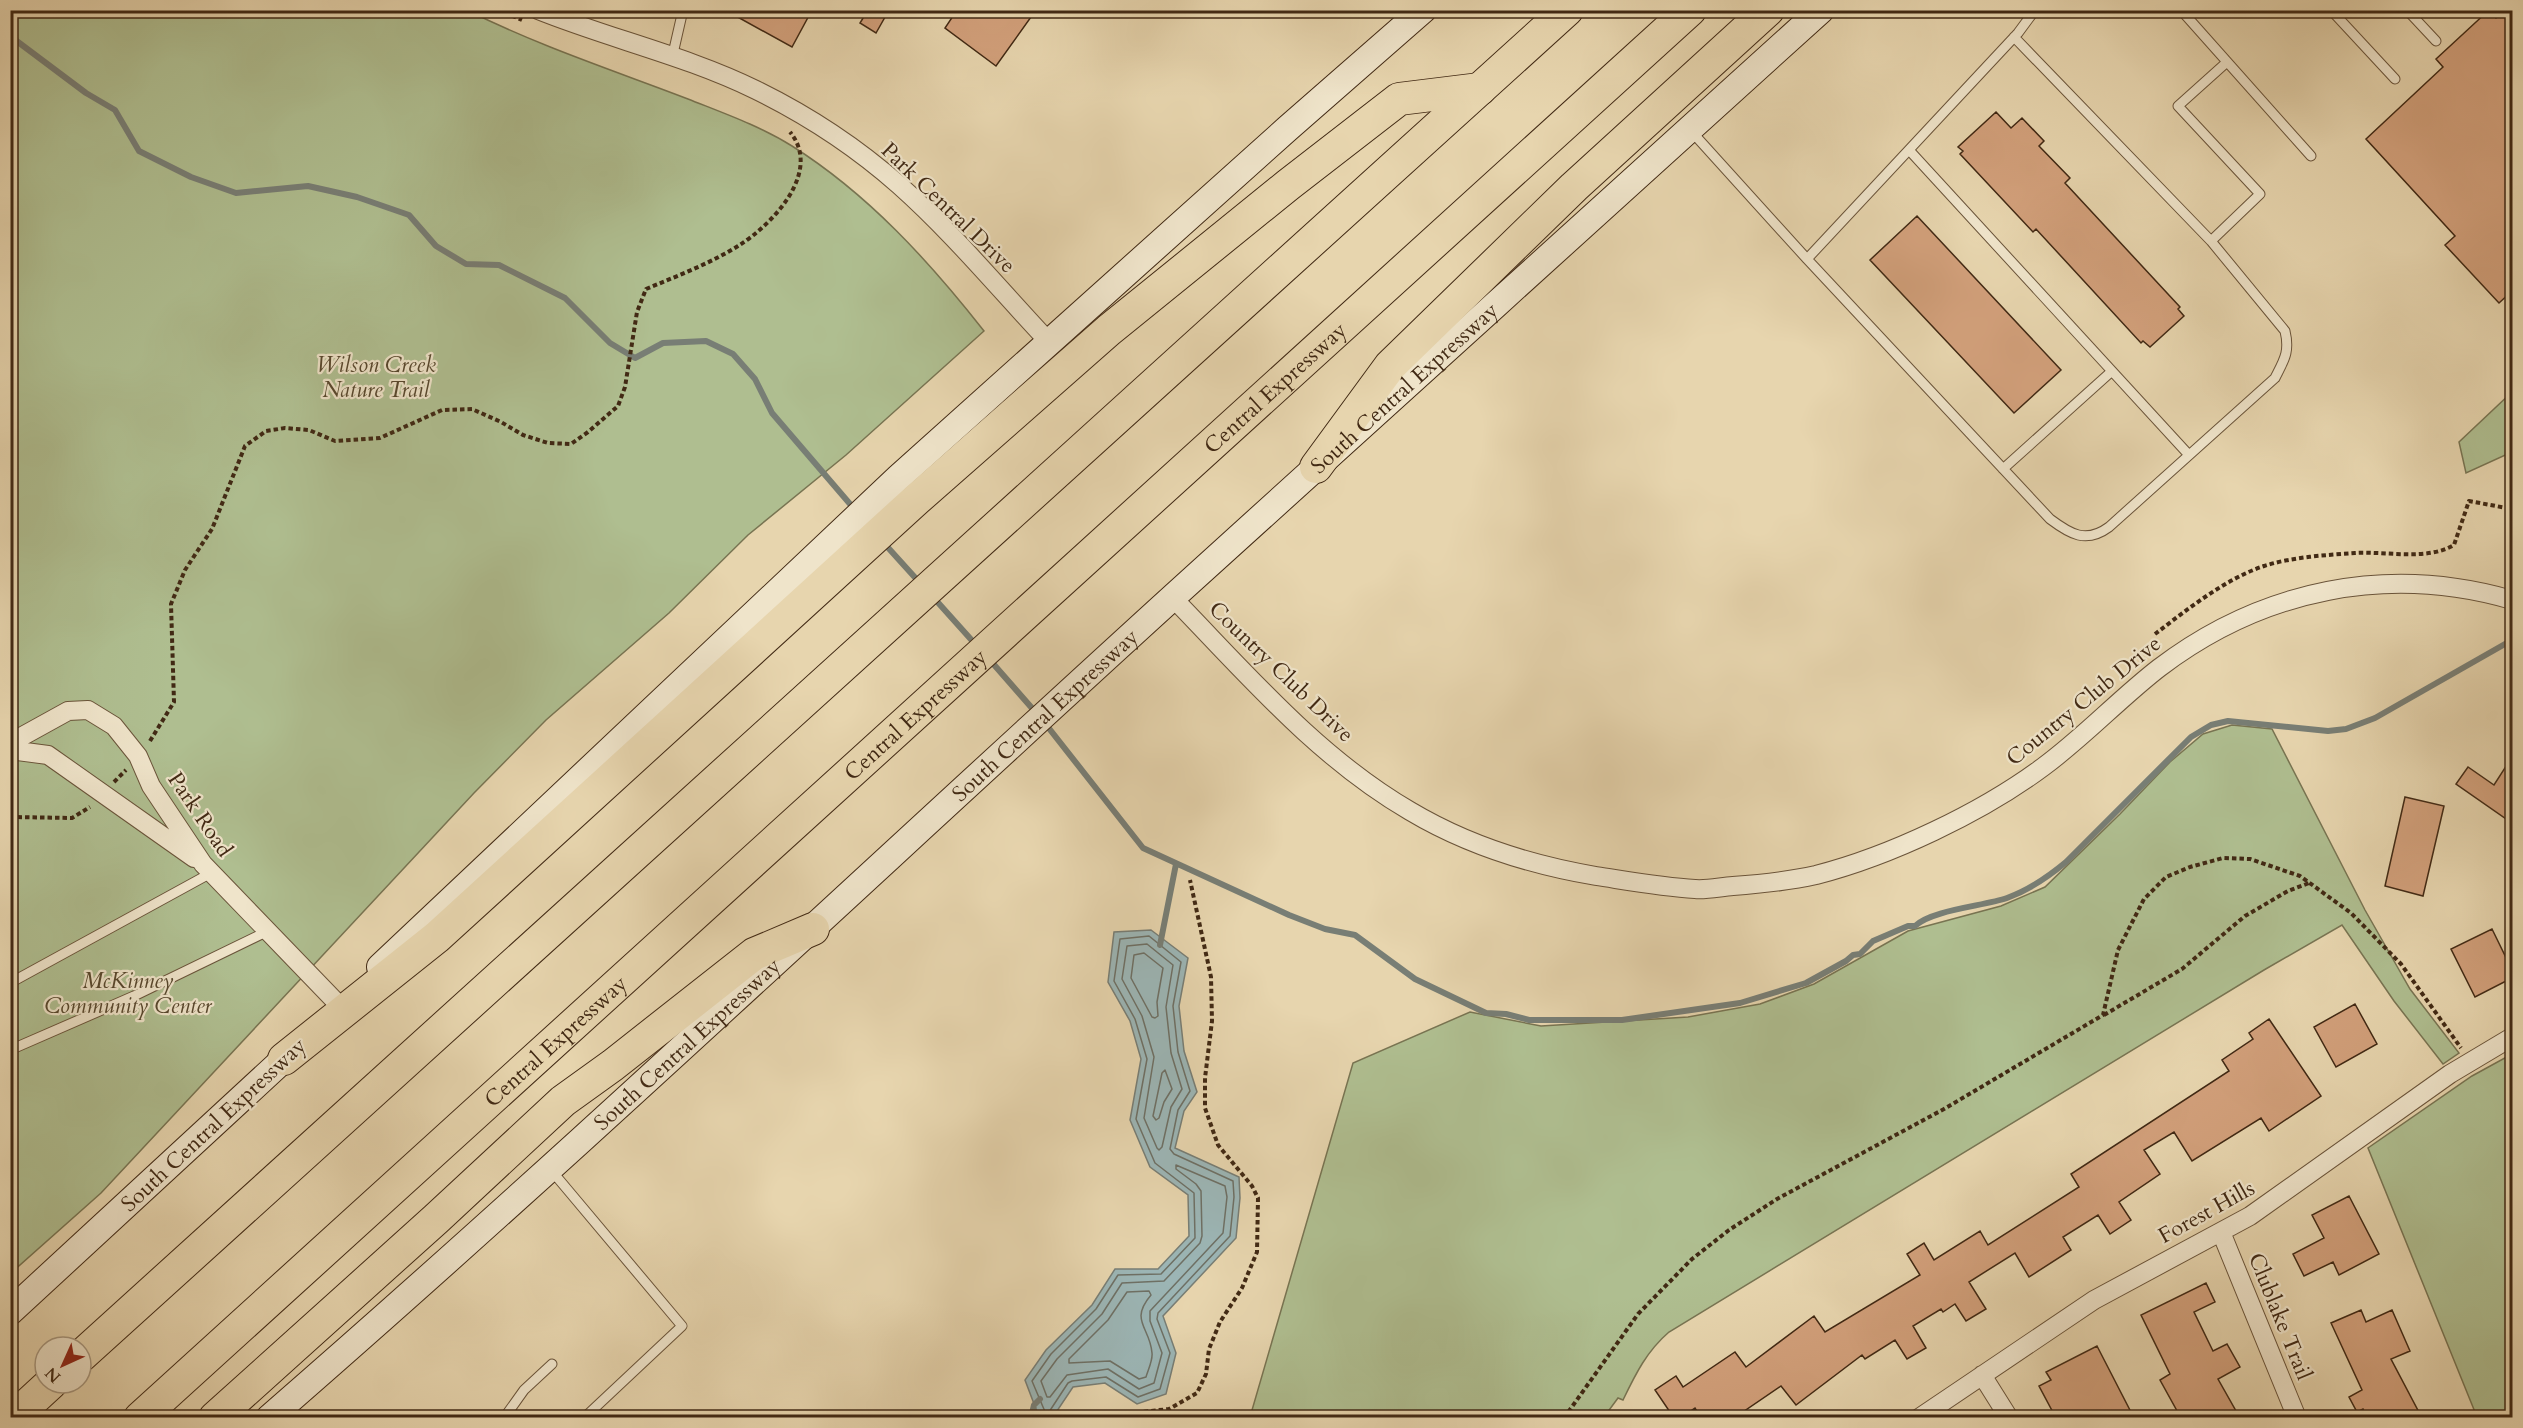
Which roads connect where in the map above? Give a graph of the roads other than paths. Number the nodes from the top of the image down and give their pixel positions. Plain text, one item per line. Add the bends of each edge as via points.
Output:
1 (683, 10) edge
2 (1423, 10) edge
3 (1567, 10) edge
4 (1690, 10) edge
5 (1768, 10) edge
6 (1821, 10) edge
7 (2035, 10) edge
8 (2181, 10) edge
9 (2331, 10) edge
10 (2407, 10) edge
11 (532, 16) edge
12 (2014, 37) junction
13 (2436, 41) dead end
14 (672, 58) junction
15 (2227, 62) junction
16 (2395, 79) dead end
17 (1480, 89) junction
18 (1690, 130) junction
19 (1909, 150) junction
20 (2311, 156) dead end
21 (2211, 241) junction
22 (1807, 259) junction
23 (1049, 342) junction
24 (2112, 371) junction
25 (2189, 455) junction
26 (1316, 467) junction
27 (2003, 469) junction
28 (908, 489) junction
29 (840, 551) junction
30 (1172, 597) junction
31 (2512, 600) edge
32 (10, 743) edge
33 (10, 750) edge
34 (207, 868) junction
35 (813, 929) junction
36 (268, 931) junction
37 (10, 983) edge
38 (339, 1005) junction
39 (2512, 1037) edge
40 (10, 1050) edge
41 (284, 1059) junction
42 (550, 1168) junction
43 (2221, 1232) junction
44 (10, 1312) edge
45 (93, 1345) edge
46 (552, 1364) dead end
47 (1982, 1375) junction
48 (38, 1395) edge
49 (13, 1418) edge
50 (140, 1418) edge
51 (215, 1418) edge
52 (269, 1418) edge
53 (504, 1418) edge
54 (584, 1418) edge
55 (1919, 1418) edge
56 (2009, 1418) edge
57 (2297, 1418) edge

1 - 14 lane
2 - 23 main road
3 - 17 highway
4 - 50 highway, Central Expressway
5 - 26 highway via 1574,187 1390,366
6 - 18 main road, South Central Expressway
7 - 12 lane
8 - 15 lane
9 - 16 lane
10 - 13 lane
11 - 14 street, Park Central Drive
12 - 19 lane
12 - 21 lane
14 - 23 street, Park Central Drive via 754,89 851,147 899,186
15 - 20 lane
15 - 21 lane via 2178,106 2260,194
17 - 28 highway via 1399,99 1287,184
17 - 45 highway
18 - 22 lane
18 - 26 main road, South Central Expressway
19 - 22 lane
19 - 24 lane
21 - 25 lane via 2285,331 2288,345 2275,378
22 - 27 lane
23 - 28 main road
24 - 25 lane
24 - 27 lane
25 - 27 lane via 2093,537 2077,535 2056,524
26 - 30 main road, South Central Expressway
28 - 29 highway
29 - 38 main road, South Central Expressway
29 - 41 highway via 437,937
30 - 31 street, Country Club Drive via 1293,722 1341,762 1442,829 1540,865 1642,884 1698,889 1772,883 1817,874 1861,861 1946,824 2045,766 2185,649 2238,620 2278,604 2330,590 2384,583 2435,584
30 - 35 main road, South Central Expressway
32 - 34 street, Park Road via 68,711 88,710 114,726 138,756 151,786
33 - 34 street via 48,755
34 - 36 street, Park Road
34 - 37 lane
35 - 42 main road, South Central Expressway
35 - 51 highway via 754,954 563,1101
36 - 38 street, Park Road
36 - 40 lane
38 - 41 main road, South Central Expressway
39 - 43 street, Forest Hills via 2469,1062 2277,1198
41 - 44 main road, South Central Expressway
42 - 52 main road, South Central Expressway
42 - 54 lane via 682,1326
43 - 47 street, Forest Hills via 2094,1300
43 - 57 street, Clublake Trail
46 - 53 lane via 524,1390
47 - 55 street, Forest Hills
47 - 56 street
48 - 49 highway

